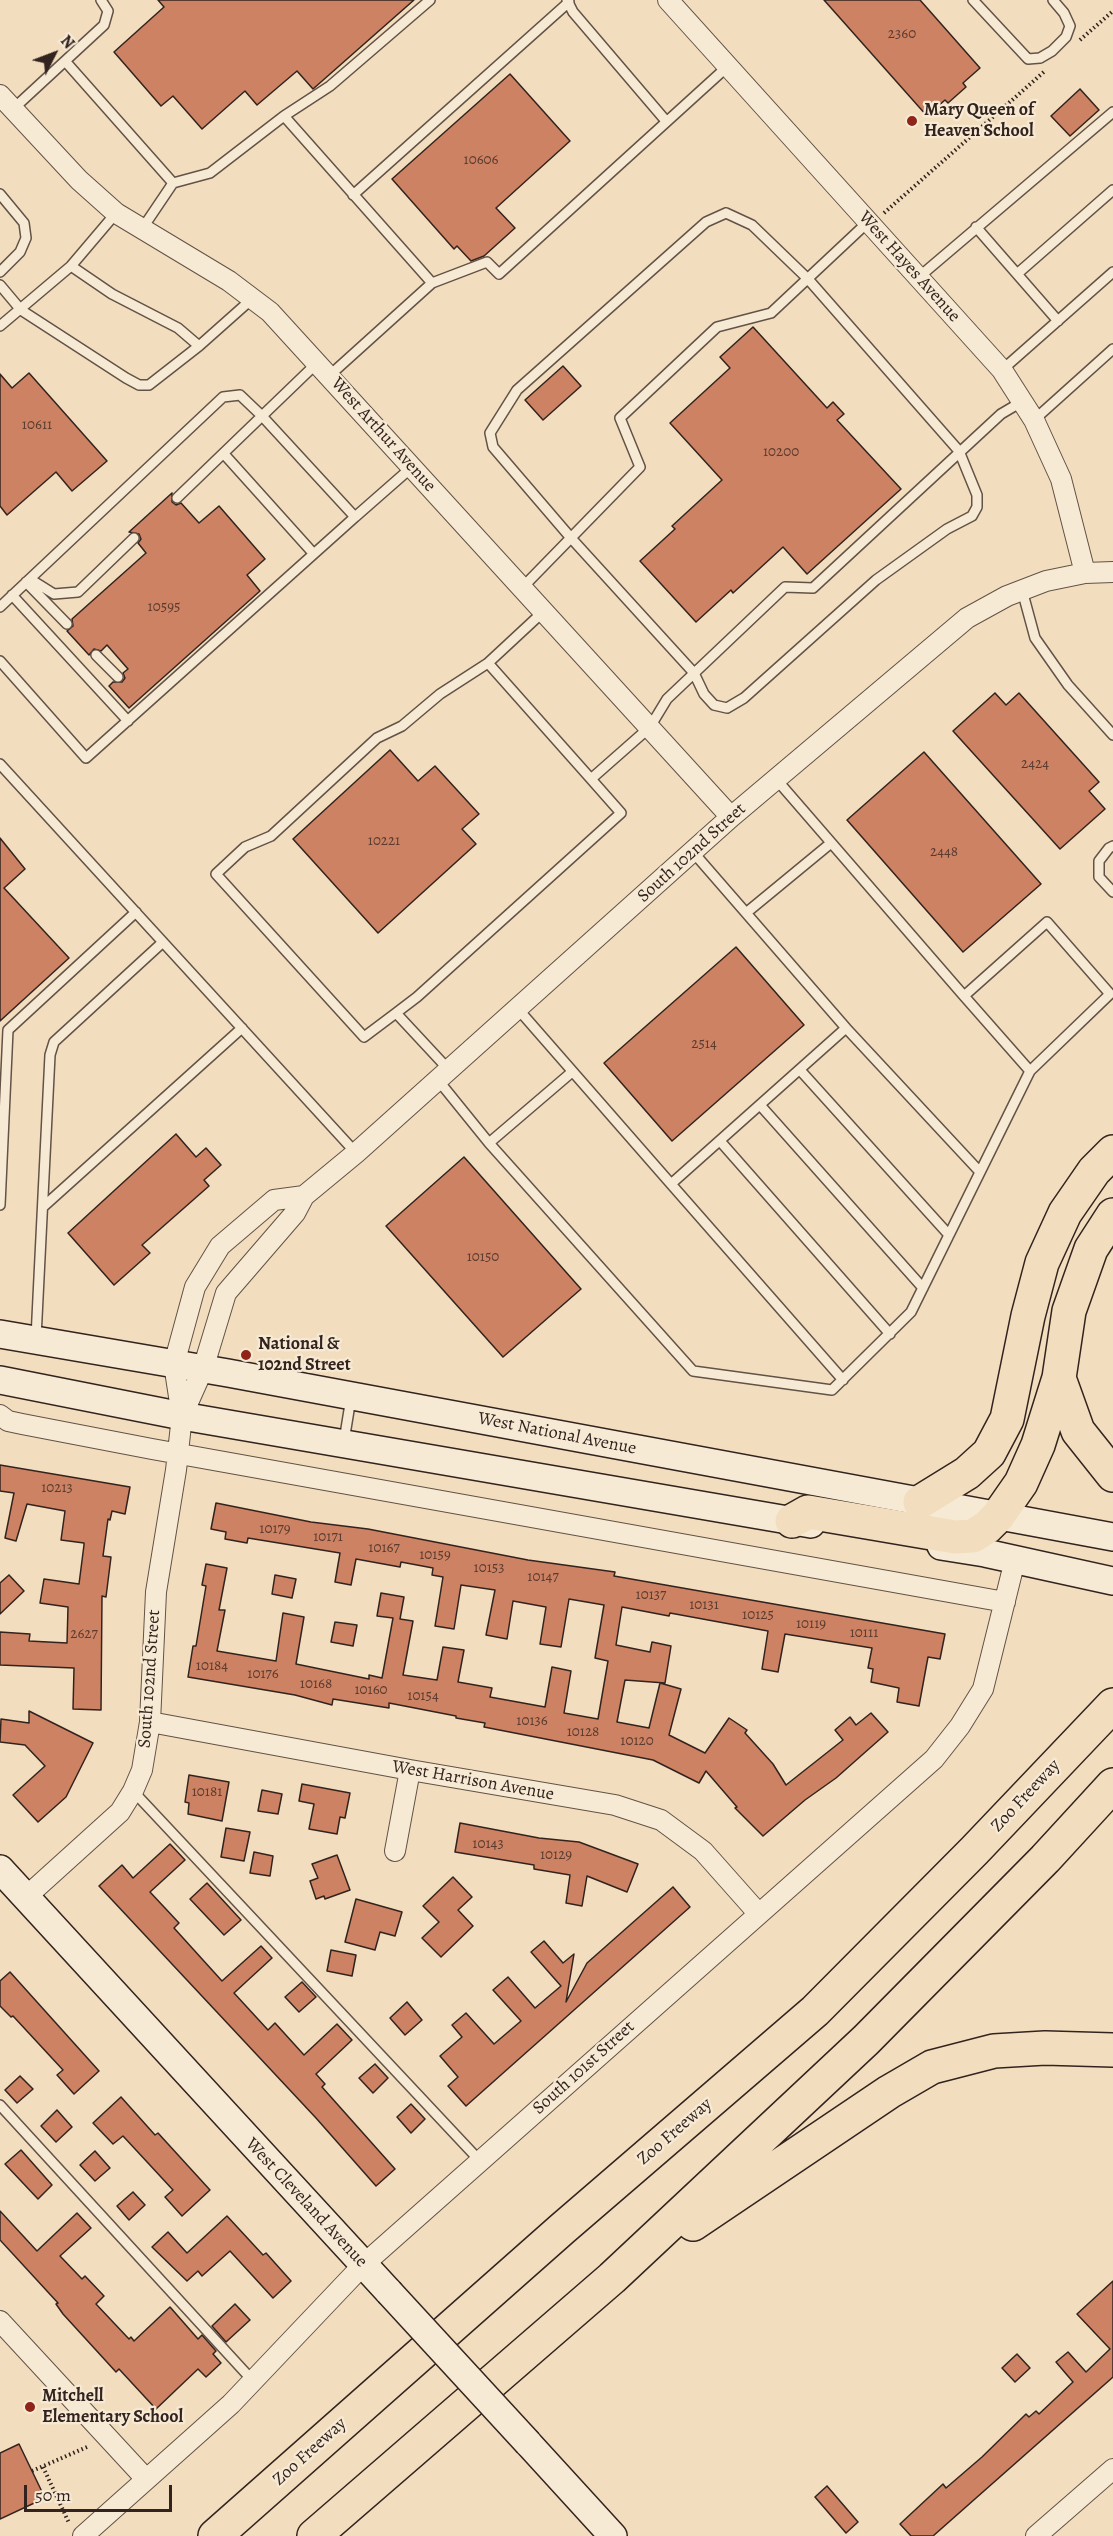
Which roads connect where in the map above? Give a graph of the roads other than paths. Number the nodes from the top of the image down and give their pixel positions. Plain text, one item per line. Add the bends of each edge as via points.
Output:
1 (101, 0) edge
2 (430, 0) edge
3 (668, 0) edge
4 (973, 0) edge
5 (1053, 0) edge
6 (568, 1) edge
7 (65, 61) junction
8 (728, 66) junction
9 (6, 102) edge
10 (1113, 112) edge
11 (284, 116) junction
12 (666, 121) junction
13 (173, 183) junction
14 (1113, 190) edge
15 (0, 194) edge
16 (352, 195) junction
17 (116, 213) junction
18 (868, 222) junction
19 (976, 227) junction
20 (142, 229) junction
21 (71, 266) junction
22 (0, 272) edge
23 (1113, 272) edge
24 (1017, 274) junction
25 (919, 278) junction
26 (808, 279) junction
27 (432, 283) junction
28 (0, 285) edge
29 (253, 298) junction
30 (21, 310) junction
31 (1058, 321) junction
32 (0, 326) edge
33 (199, 346) junction
34 (1113, 350) edge
35 (323, 369) junction
36 (1002, 370) junction
37 (1023, 401) junction
38 (262, 416) junction
39 (1034, 420) junction
40 (959, 451) junction
41 (224, 454) junction
42 (412, 466) junction
43 (177, 498) dead end
44 (355, 517) junction
45 (134, 538) dead end
46 (571, 538) junction
47 (313, 553) junction
48 (1113, 572) edge
49 (1085, 573) junction
50 (28, 580) junction
51 (522, 588) junction
52 (1022, 591) junction
53 (12, 595) junction
54 (0, 607) edge
55 (544, 611) junction
56 (67, 624) dead end
57 (96, 655) dead end
58 (0, 661) edge
59 (488, 663) junction
60 (694, 673) junction
61 (118, 677) dead end
62 (128, 721) junction
63 (650, 728) junction
64 (1113, 735) edge
65 (0, 764) edge
66 (591, 779) junction
67 (776, 779) junction
68 (731, 817) junction
69 (831, 843) junction
70 (1113, 846) edge
71 (693, 852) junction
72 (1113, 892) edge
73 (136, 912) junction
74 (746, 913) junction
75 (163, 942) junction
76 (964, 996) junction
77 (518, 1009) junction
78 (396, 1013) junction
79 (242, 1028) junction
80 (846, 1028) junction
81 (800, 1070) junction
82 (1030, 1071) junction
83 (572, 1072) junction
84 (443, 1075) junction
85 (760, 1105) junction
86 (720, 1141) junction
87 (489, 1143) junction
88 (1113, 1152) edge
89 (356, 1153) junction
90 (980, 1172) junction
91 (671, 1184) junction
92 (304, 1196) junction
93 (0, 1205) edge
94 (43, 1207) junction
95 (1113, 1215) edge
96 (949, 1235) junction
97 (923, 1288) junction
98 (0, 1334) edge
99 (890, 1334) junction
100 (36, 1340) junction
101 (174, 1364) junction
102 (203, 1369) junction
103 (1059, 1378) junction
104 (0, 1380) edge
105 (843, 1380) junction
106 (351, 1396) junction
107 (0, 1415) edge
108 (182, 1416) junction
109 (343, 1444) junction
110 (178, 1454) junction
111 (1113, 1474) edge
112 (920, 1502) junction
113 (998, 1516) junction
114 (792, 1521) junction
115 (1113, 1537) edge
116 (1015, 1560) junction
117 (1113, 1581) edge
118 (1005, 1602) junction
119 (1113, 1705) edge
120 (150, 1722) junction
121 (410, 1770) junction
122 (1113, 1785) edge
123 (133, 1791) junction
124 (395, 1851) dead end
125 (0, 1869) edge
126 (26, 1897) junction
127 (758, 1913) junction
128 (1113, 2050) edge
129 (0, 2105) edge
130 (480, 2161) junction
131 (363, 2265) junction
132 (612, 2278) junction
133 (0, 2321) edge
134 (254, 2381) junction
135 (1113, 2469) edge
136 (146, 2479) junction
137 (76, 2530) edge
138 (215, 2536) edge
139 (314, 2536) edge
140 (613, 2536) edge
141 (1036, 2536) edge

1 - 7 lane via 108,11 104,25
2 - 11 lane via 330,86
3 - 8 street, West Hayes Avenue
4 - 5 lane via 1028,59 1040,58 1066,37 1070,26
6 - 12 lane via 573,12
6 - 16 lane
7 - 9 lane
7 - 13 lane
8 - 12 lane
8 - 18 street, West Hayes Avenue
9 - 17 street, West Arthur Avenue via 79,180
10 - 19 lane
11 - 13 lane via 210,173
11 - 16 lane
12 - 27 lane via 499,274 487,262
13 - 20 lane
14 - 24 lane
15 - 22 lane via 24,222 26,237 20,252
16 - 27 lane
17 - 20 street, West Arthur Avenue
17 - 21 lane
18 - 25 street, West Hayes Avenue
18 - 26 lane
19 - 24 lane
19 - 25 lane
20 - 29 street, West Arthur Avenue
21 - 30 lane
21 - 33 lane via 112,294 178,328
23 - 31 lane
24 - 31 lane
25 - 36 street, West Hayes Avenue
26 - 40 lane
26 - 46 lane via 771,313 717,327 620,418 640,467
26 - 46 lane via 752,225 726,213 706,222 516,390 490,433 493,447
27 - 35 lane
28 - 30 lane
29 - 33 lane
29 - 35 street, West Arthur Avenue
30 - 32 lane
30 - 33 lane via 139,385 149,385
31 - 36 lane
34 - 39 lane
35 - 38 lane
35 - 42 street, West Arthur Avenue
36 - 37 street, West Hayes Avenue
37 - 39 street, West Hayes Avenue
37 - 40 lane via 1001,414
38 - 41 lane
38 - 44 lane
38 - 50 lane via 240,395 223,397
39 - 49 street, West Hayes Avenue via 1061,479
40 - 60 lane via 813,588 785,587
40 - 60 lane via 977,495 972,516 947,529 876,580 744,698 727,708 714,705
41 - 43 lane
41 - 47 lane
42 - 44 lane
42 - 51 street, West Arthur Avenue
44 - 47 lane
45 - 50 lane via 78,592 54,594
46 - 51 lane
46 - 60 lane
47 - 62 lane via 142,703
48 - 49 street, South 102nd Street
49 - 52 street, South 102nd Street
50 - 53 lane
50 - 56 lane
51 - 55 street, West Arthur Avenue
52 - 64 lane via 1035,638 1068,685
52 - 67 street, South 102nd Street via 967,618
53 - 54 lane
53 - 62 lane
55 - 59 lane
55 - 63 street, West Arthur Avenue
57 - 61 lane
58 - 62 lane via 87,758
59 - 66 lane
59 - 78 lane via 440,694 402,726 377,738 272,836 245,847 216,874 364,1037
60 - 63 lane via 667,699
63 - 66 lane
63 - 68 street, West Arthur Avenue
65 - 73 lane
66 - 78 lane via 621,813
67 - 68 street, South 102nd Street
67 - 69 lane
68 - 71 street, South 102nd Street
69 - 74 lane
69 - 76 lane
70 - 72 lane via 1099,861 1099,877
71 - 74 lane
71 - 77 street, South 102nd Street
73 - 75 lane
73 - 93 lane via 8,1030
74 - 80 lane
75 - 79 lane
75 - 94 lane via 54,1042 50,1054
76 - 82 lane
76 - 82 lane via 1047,922 1110,994
77 - 83 lane
77 - 84 street, South 102nd Street
78 - 84 lane
79 - 89 lane
79 - 94 lane
80 - 81 lane
80 - 90 lane
81 - 85 lane
81 - 96 lane
82 - 90 lane
83 - 87 lane
83 - 91 lane
84 - 87 lane
84 - 89 street, South 102nd Street
85 - 86 lane
85 - 97 lane
86 - 91 lane
86 - 99 lane
87 - 105 lane via 693,1371 832,1390
88 - 112 highway via 1094,1171 1065,1213 1042,1263 1007,1419 989,1453 967,1473
89 - 92 street, South 102nd Street
90 - 96 lane
91 - 105 lane
92 - 101 street, South 102nd Street via 274,1200 220,1246 195,1287
92 - 102 street, South 102nd Street via 295,1213 226,1293
94 - 100 lane
95 - 103 highway via 1091,1249 1069,1311
96 - 97 lane
97 - 99 lane via 911,1312
98 - 100 main road, West National Avenue
99 - 105 lane
100 - 101 main road, West National Avenue
101 - 102 main road, West National Avenue
101 - 108 street, South 102nd Street
102 - 106 main road, West National Avenue
102 - 108 street, South 102nd Street
103 - 111 highway via 1078,1431
103 - 113 highway via 1038,1445 1021,1483
104 - 108 main road
106 - 109 lane
106 - 112 main road, West National Avenue
107 - 110 street via 22,1425
108 - 109 main road
108 - 110 street, South 102nd Street
109 - 114 main road
110 - 118 street
110 - 120 street, South 102nd Street via 156,1592
112 - 113 main road, West National Avenue
113 - 114 highway via 973,1536 955,1537 808,1512
113 - 115 main road, West National Avenue
114 - 116 main road
116 - 117 main road
116 - 118 street, South 101st Street
118 - 127 street, South 101st Street via 983,1689 960,1726 934,1758
119 - 138 highway, Zoo Freeway via 815,2011
120 - 121 street, West Harrison Avenue
120 - 123 street, South 102nd Street via 142,1770
121 - 124 street
121 - 127 street, West Harrison Avenue via 615,1805 661,1820 703,1851
122 - 132 highway via 866,2040
123 - 126 street, South 102nd Street via 103,1829
123 - 130 lane
125 - 126 main road, West Cleveland Avenue
126 - 131 main road, West Cleveland Avenue
127 - 130 street, South 101st Street
128 - 132 highway via 994,2051 932,2067
129 - 134 lane
130 - 131 street, South 101st Street
131 - 134 street, South 101st Street
131 - 140 main road, West Cleveland Avenue, bridge
132 - 139 highway
133 - 136 street
134 - 136 street, South 101st Street
135 - 141 street
136 - 137 street, South 101st Street

